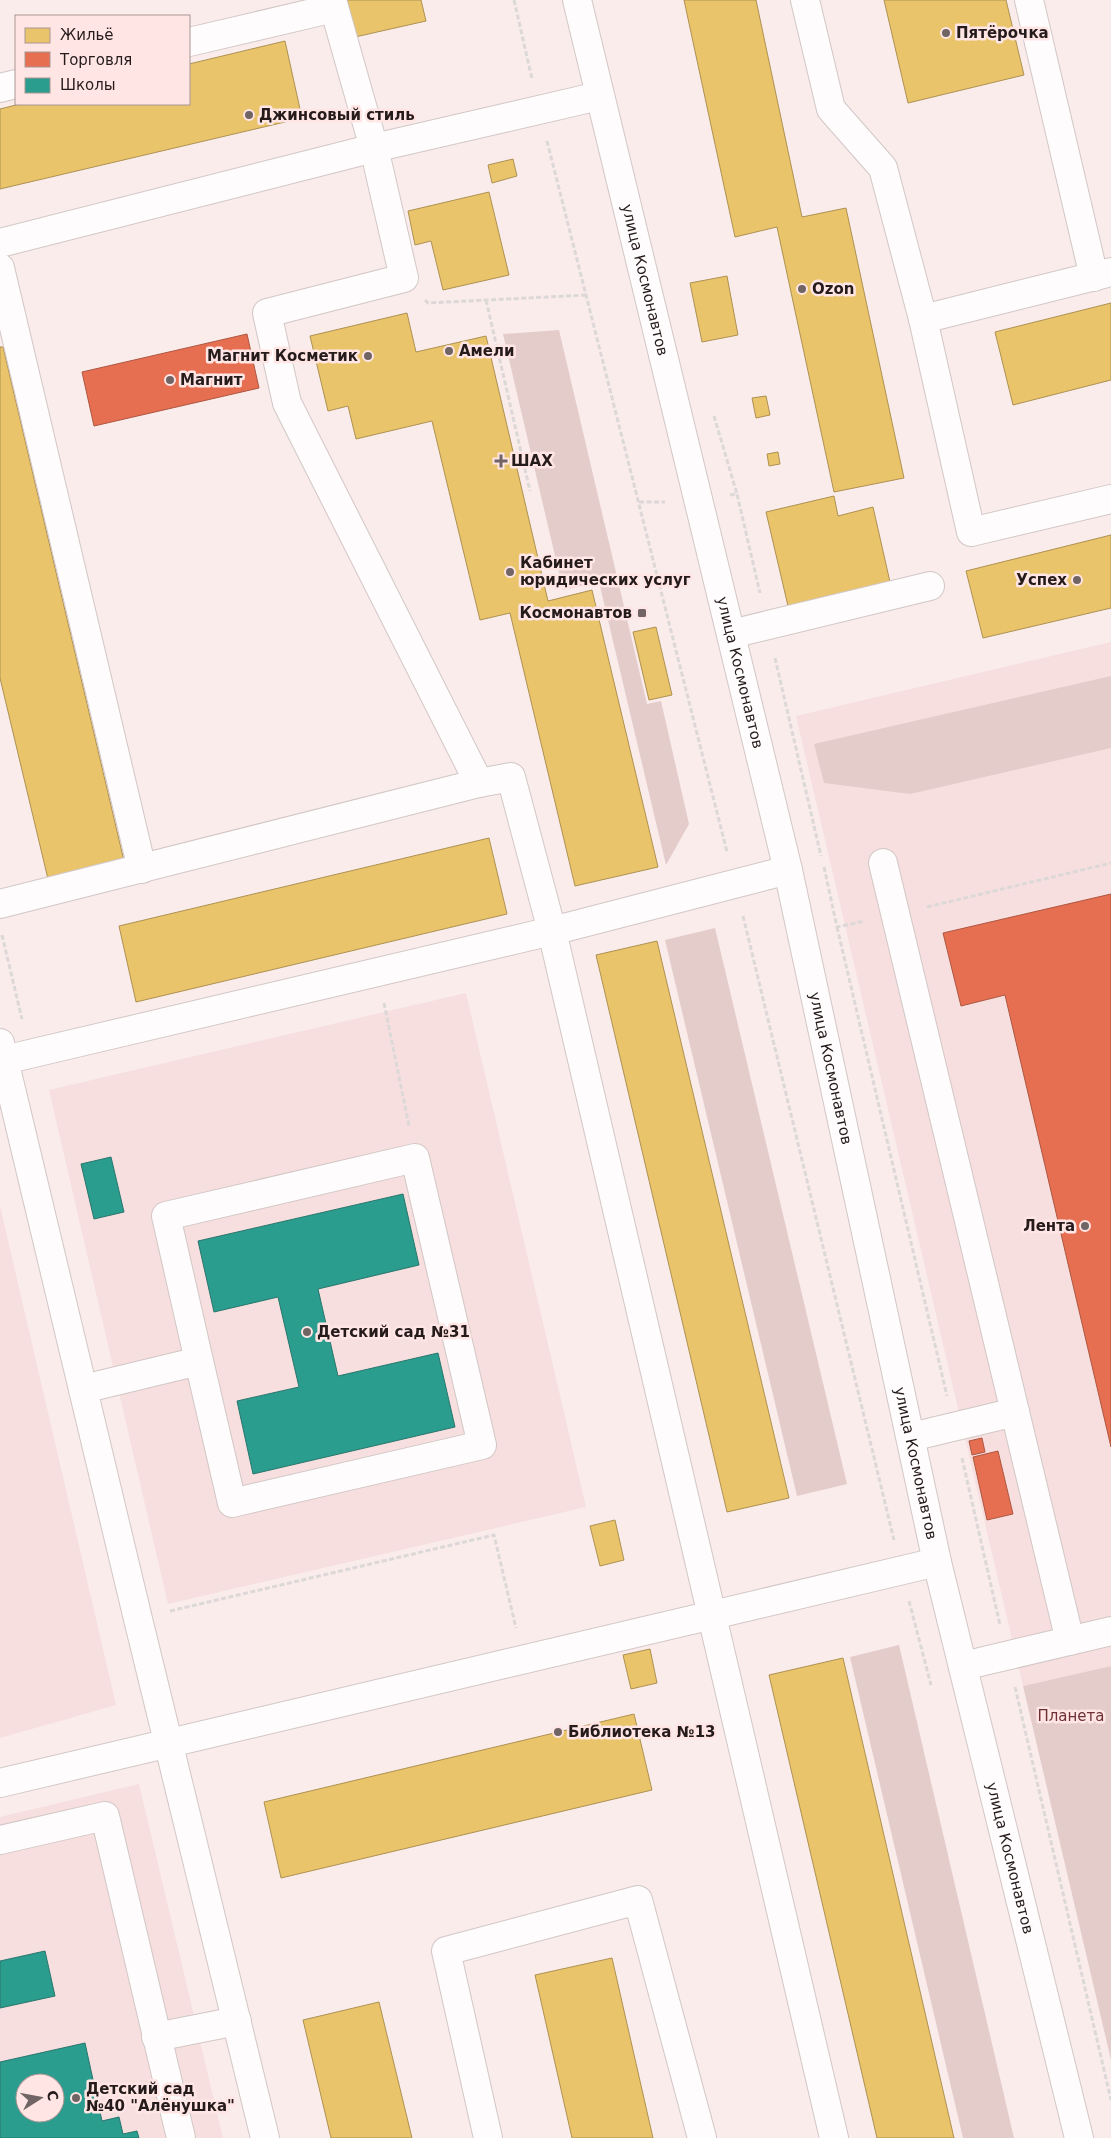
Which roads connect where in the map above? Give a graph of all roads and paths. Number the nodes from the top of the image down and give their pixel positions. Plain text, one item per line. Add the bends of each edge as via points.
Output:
1 (514, 0) edge
2 (577, 0) edge
3 (805, 0) edge
4 (1029, 0) edge
5 (333, 4) edge
6 (190, 42) edge
7 (15, 84) edge
8 (0, 88) edge
9 (600, 96) junction
10 (539, 110) junction
11 (374, 148) junction
12 (0, 243) edge
13 (0, 268) edge
14 (1102, 275) edge
15 (404, 278) junction
16 (586, 295) junction
17 (486, 300) junction
18 (923, 318) junction
19 (530, 490) dead end
20 (1111, 499) edge
21 (639, 502) junction
22 (699, 502) junction
23 (930, 586) dead end
24 (768, 625) junction
25 (731, 634) junction
26 (479, 783) junction
27 (883, 863) dead end
28 (1111, 863) edge
29 (142, 869) junction
30 (788, 870) junction
31 (735, 884) junction
32 (0, 904) edge
33 (895, 914) junction
34 (838, 927) junction
35 (552, 931) junction
36 (2, 934) dead end
37 (394, 1000) dead end
38 (384, 1002) junction
39 (374, 1004) dead end
40 (12, 1052) edge
41 (415, 1158) junction
42 (199, 1361) junction
43 (83, 1389) junction
44 (1015, 1412) junction
45 (954, 1427) junction
46 (911, 1437) junction
47 (937, 1562) junction
48 (901, 1570) junction
49 (162, 1613) dead end
50 (711, 1614) junction
51 (1111, 1631) edge
52 (1070, 1641) junction
53 (1007, 1655) junction
54 (523, 1659) junction
55 (963, 1666) junction
56 (931, 1686) dead end
57 (169, 1742) junction
58 (0, 1783) edge
59 (0, 1840) edge
60 (237, 2021) junction
61 (156, 2037) junction
62 (1111, 2100) edge
63 (181, 2138) edge
64 (265, 2138) edge
65 (488, 2138) edge
66 (702, 2138) edge
67 (834, 2138) edge
68 (1079, 2138) edge

1 - 10 path
2 - 9 street, улица Космонавтов
3 - 18 street via 831,109 883,168
4 - 14 street
5 - 6 street
5 - 11 street
7 - 8 street
9 - 10 street
9 - 22 street, улица Космонавтов
10 - 11 street
10 - 16 path
11 - 12 street
11 - 15 street
13 - 29 street
14 - 18 street
15 - 17 path via 428,303
15 - 26 street via 267,313 287,403
16 - 17 path
16 - 21 path
17 - 19 path
18 - 20 street via 971,532
21 - 22 path
21 - 31 path
22 - 24 path via 737,494
22 - 25 street, улица Космонавтов
23 - 24 street
24 - 25 street
24 - 34 path
25 - 30 street, улица Космонавтов
26 - 29 street
26 - 35 street via 511,777
27 - 33 street
28 - 33 path
29 - 32 street
30 - 31 street
30 - 46 street, улица Космонавтов
31 - 35 street
31 - 48 path
33 - 34 path
33 - 44 street
34 - 45 path
35 - 40 street
35 - 50 street
36 - 40 path
37 - 38 path
38 - 39 path
38 - 41 path
40 - 43 street
41 - 42 street via 166,1216
41 - 42 street via 482,1445 232,1503
42 - 43 street
43 - 57 street
44 - 45 street
44 - 52 street
45 - 46 street
45 - 53 path
46 - 47 street, улица Космонавтов
47 - 48 street
47 - 55 street, улица Космонавтов
48 - 50 street
48 - 56 path
49 - 54 path via 494,1535
50 - 54 street
50 - 67 street
51 - 52 street
52 - 53 street
53 - 55 street
53 - 62 path
54 - 57 street
55 - 68 street, улица Космонавтов
57 - 58 street
57 - 60 street
59 - 61 street via 105,1816
60 - 61 street
60 - 64 street
61 - 63 street
65 - 66 street via 446,1951 638,1900

